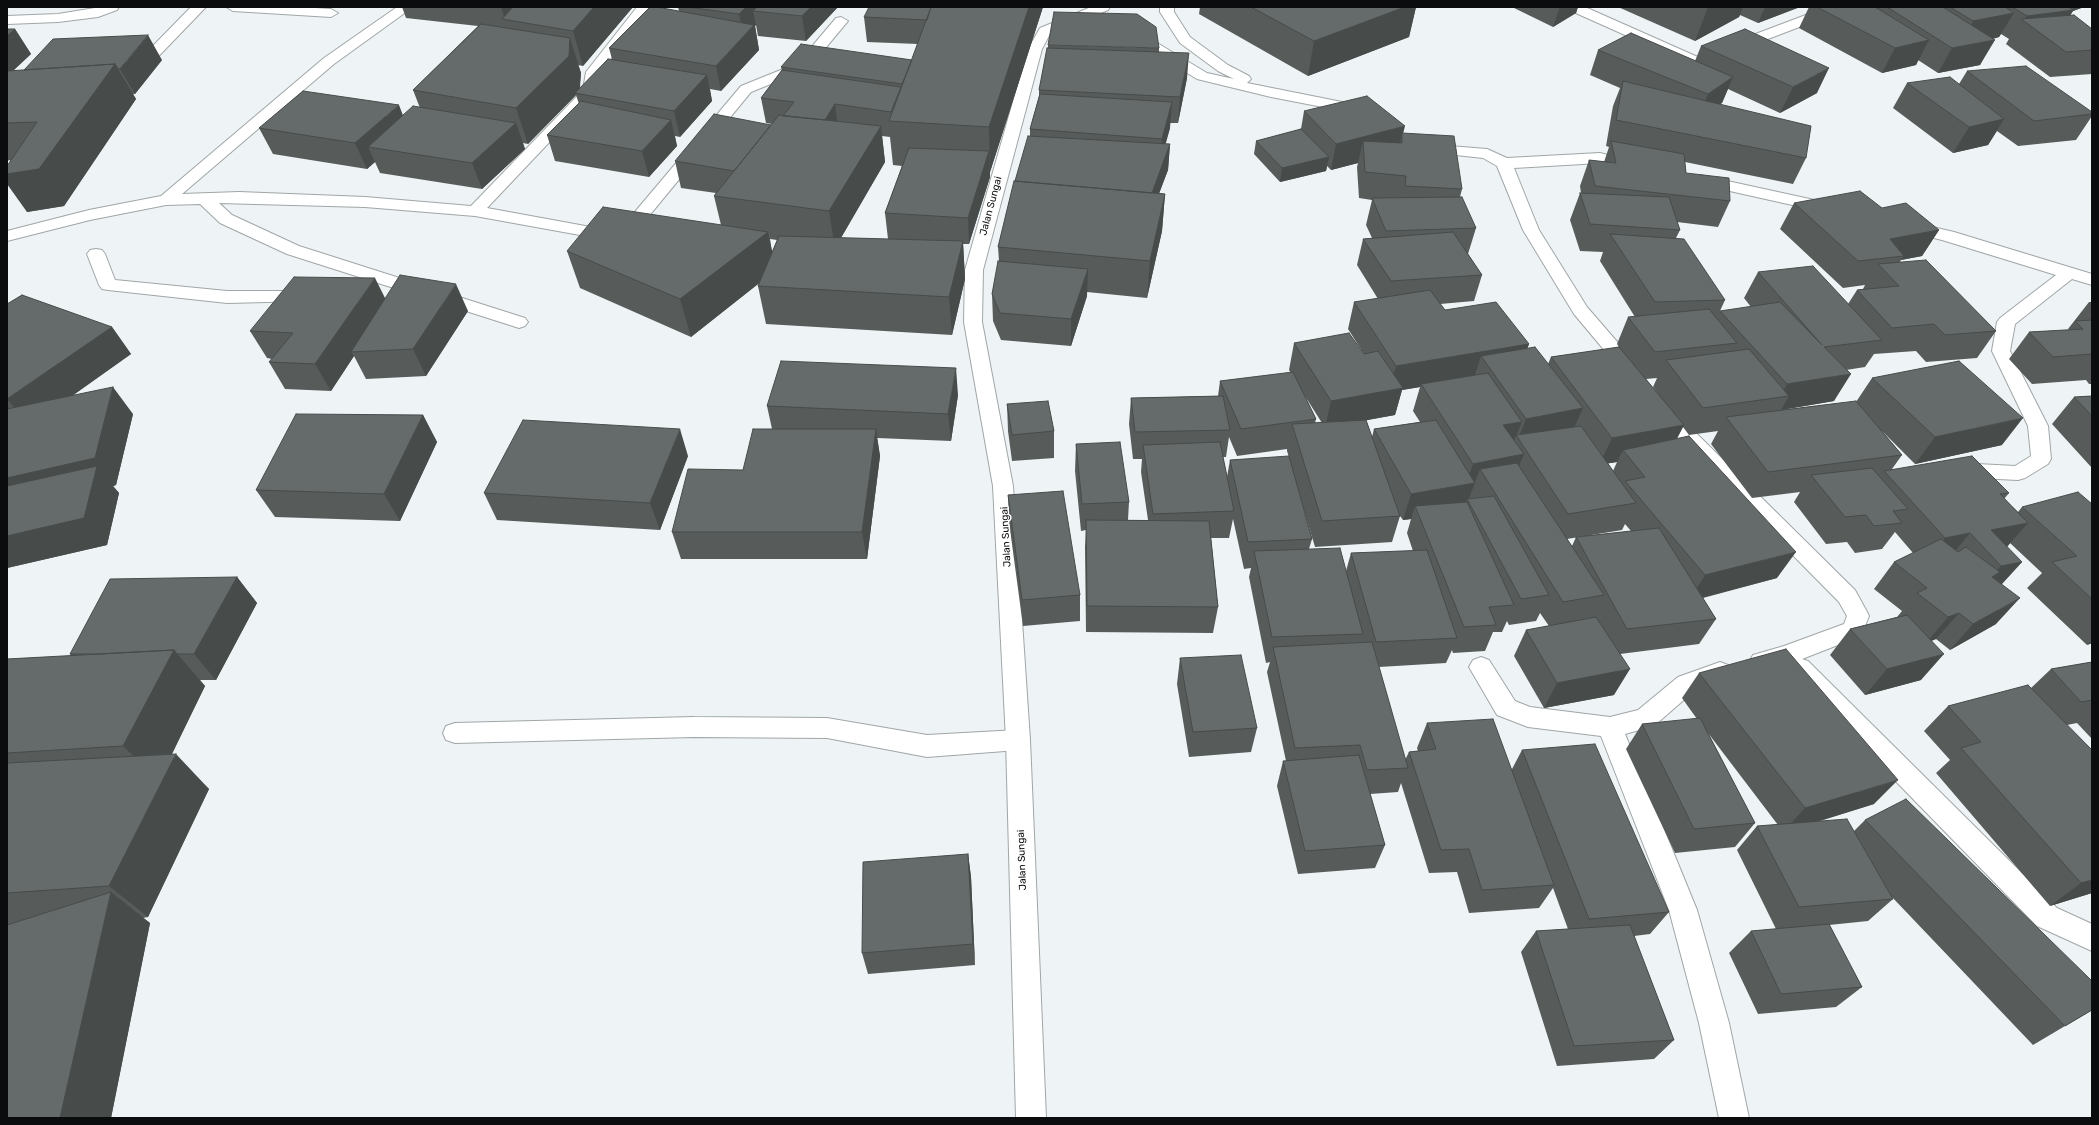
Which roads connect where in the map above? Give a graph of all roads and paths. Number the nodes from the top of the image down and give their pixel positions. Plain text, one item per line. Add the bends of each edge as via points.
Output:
1 (112, 7) edge
2 (199, 7) edge
3 (233, 7) edge
4 (406, 7) edge
5 (644, 7) edge
6 (1167, 7) edge
7 (1574, 7) edge
8 (1839, 7) edge
9 (1108, 9) edge
10 (331, 13) dead end
11 (7, 20) edge
12 (841, 21) dead end
13 (1125, 22) edge
14 (1724, 50) edge
15 (1709, 56) edge
16 (148, 59) edge
17 (1695, 61) junction
18 (1674, 69) edge
19 (1272, 93) junction
20 (1371, 121) edge
21 (1413, 139) edge
22 (1504, 163) junction
23 (1646, 168) edge
24 (1684, 177) edge
25 (204, 198) junction
26 (166, 200) junction
27 (475, 211) junction
28 (1842, 211) edge
29 (1895, 224) edge
30 (7, 236) edge
31 (96, 254) dead end
32 (2069, 273) junction
33 (379, 276) junction
34 (2092, 280) edge
35 (368, 290) edge
36 (328, 296) edge
37 (519, 322) dead end
38 (1939, 469) edge
39 (1787, 655) junction
40 (1481, 667) dead end
41 (1610, 727) junction
42 (455, 733) dead end
43 (1018, 740) junction
44 (2092, 938) edge
45 (1031, 1118) edge
46 (1734, 1118) edge

1 - 11 street via 98,13 58,18
2 - 16 street
3 - 10 street
4 - 26 street via 329,61
5 - 27 street via 593,72 590,91
6 - 19 street via 1185,40 1223,68
7 - 17 street
8 - 14 street
9 - 43 street, Jalan Sungai via 1045,31 1035,49 966,270 973,322 1004,486
12 - 27 street via 804,66 746,88 630,239
13 - 19 street via 1154,47 1202,76
15 - 17 street
17 - 18 street
19 - 20 street via 1337,105
21 - 22 street via 1434,149 1487,154
22 - 23 street via 1600,158
22 - 39 street via 1531,230 1580,310 1689,438 1847,596 1858,616 1853,630
24 - 28 street
25 - 26 street
25 - 27 street via 365,202
25 - 33 street via 226,218 292,250
26 - 30 street via 89,215
29 - 32 street via 1948,236
31 - 36 street via 108,285 227,297
32 - 34 street
32 - 38 street via 2006,322 2001,351 2038,426 2041,459 2018,473
33 - 35 street
33 - 37 street
39 - 41 street via 1710,675 1686,684 1645,719
39 - 44 street via 2047,917
40 - 41 street via 1506,708 1528,717
41 - 46 street via 1683,910 1714,1023
42 - 43 street via 694,727 827,728 927,746
43 - 45 street, Jalan Sungai

